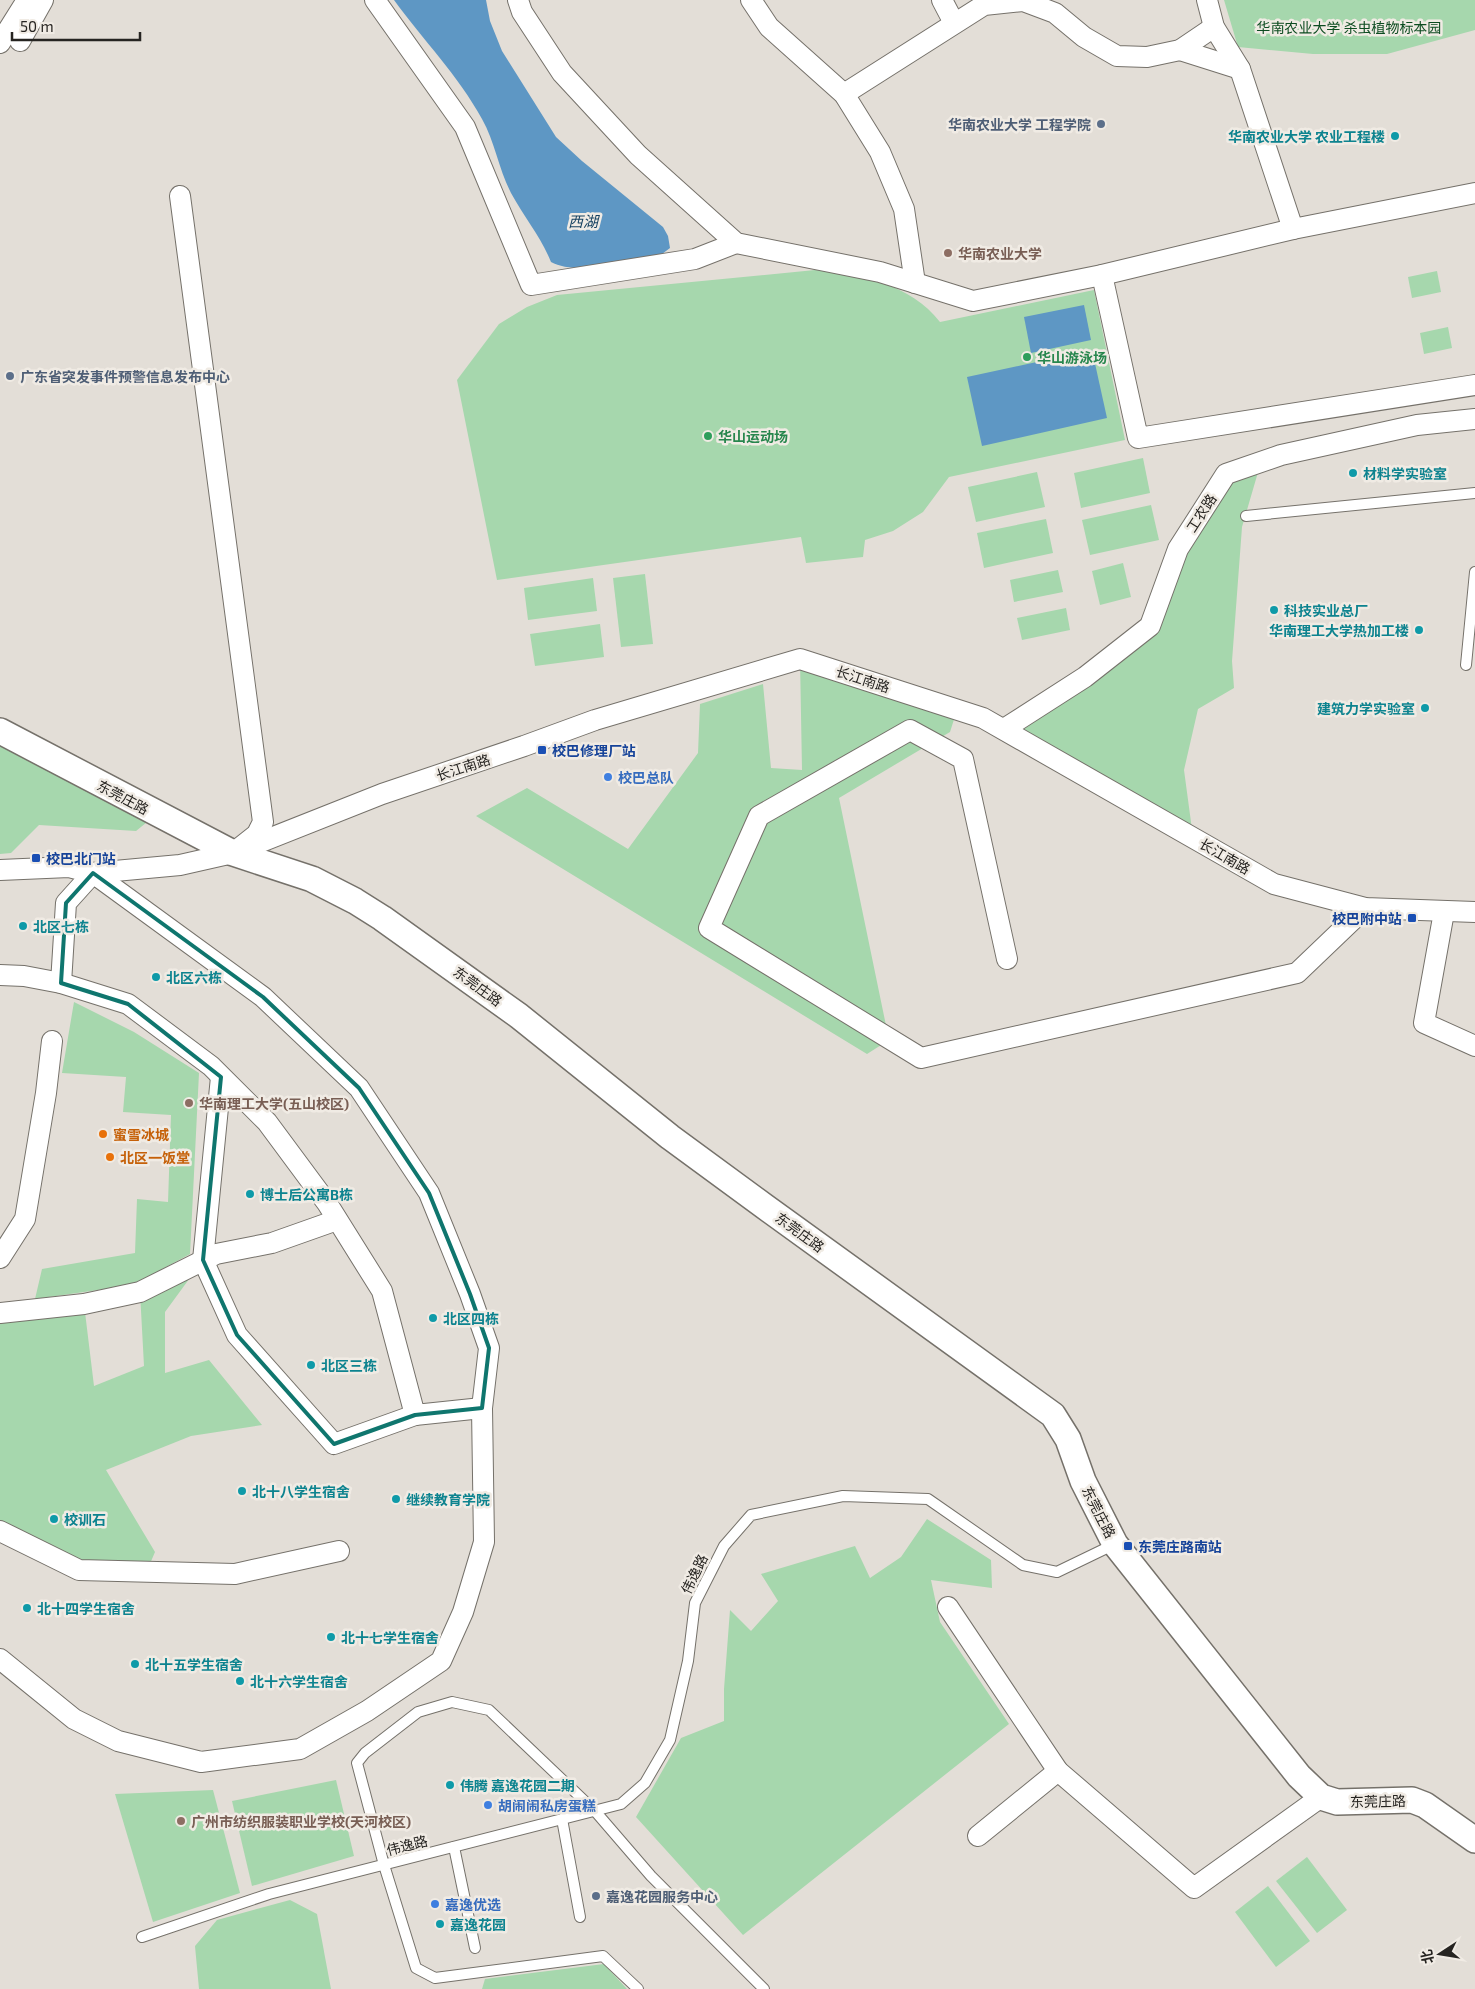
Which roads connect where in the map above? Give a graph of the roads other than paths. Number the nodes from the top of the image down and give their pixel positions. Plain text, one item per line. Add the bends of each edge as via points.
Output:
1 (27, 0) edge
2 (43, 0) edge
3 (374, 0) edge
4 (518, 0) edge
5 (751, 0) edge
6 (942, 0) edge
7 (1207, 0) edge
8 (954, 23) junction
9 (1214, 27) junction
10 (8, 41) edge
11 (1180, 50) junction
12 (1240, 69) junction
13 (844, 94) junction
14 (1475, 193) edge
15 (180, 196) dead end
16 (1293, 229) junction
17 (736, 243) junction
18 (1102, 275) junction
19 (915, 283) junction
20 (1475, 385) edge
21 (1475, 419) edge
22 (1475, 494) edge
23 (1246, 516) dead end
24 (1475, 572) edge
25 (1474, 587) edge
26 (1466, 665) dead end
27 (1004, 728) junction
28 (0, 731) edge
29 (233, 853) junction
30 (0, 870) edge
31 (93, 873) junction
32 (1365, 908) junction
33 (1444, 912) junction
34 (1475, 912) edge
35 (1007, 958) dead end
36 (0, 975) edge
37 (61, 983) junction
38 (52, 1041) dead end
39 (1475, 1046) edge
40 (222, 1077) junction
41 (337, 1220) junction
42 (0, 1258) edge
43 (203, 1260) junction
44 (0, 1313) edge
45 (482, 1408) junction
46 (415, 1415) junction
47 (0, 1531) edge
48 (1115, 1544) junction
49 (340, 1550) dead end
50 (948, 1607) dead end
51 (0, 1658) edge
52 (1058, 1771) junction
53 (1321, 1797) junction
54 (595, 1811) junction
55 (562, 1819) junction
56 (978, 1836) dead end
57 (1475, 1840) edge
58 (454, 1847) junction
59 (379, 1866) junction
60 (580, 1916) dead end
61 (142, 1937) dead end
62 (475, 1948) dead end
63 (638, 1989) edge
64 (764, 1989) edge

1 - 10 street
2 - 10 street
3 - 17 street via 465,127 531,285 695,258
4 - 17 street via 522,12 562,73 638,155
5 - 13 street via 769,27
6 - 8 street
7 - 9 street
8 - 11 street via 984,5 1023,1 1055,13 1084,36 1118,56 1147,57
8 - 13 street
9 - 11 street
9 - 12 street
11 - 12 street
12 - 16 street
13 - 19 street via 880,152 904,209
14 - 16 street
15 - 29 street via 263,822 257,834
16 - 18 street
17 - 19 street via 880,272
18 - 19 street via 973,301
18 - 20 street via 1138,438
21 - 27 street, 工农路 via 1397,429 1281,455 1226,474 1178,549 1150,626 1085,677
22 - 23 lane
24 - 25 lane
25 - 26 lane
27 - 29 street, 长江南路 via 983,718 800,659 595,720 382,794
27 - 32 street, 长江南路 via 1274,884
28 - 29 street, 东莞庄路
29 - 31 street, 长江南路 via 180,865
29 - 48 street, 东莞庄路 via 312,879 382,918 519,1016 670,1137 1054,1415 1068,1439 1090,1498
30 - 31 street via 69,867
31 - 37 street via 66,903
31 - 45 street via 263,997 359,1088 429,1193 470,1294 489,1348
32 - 33 street, 长江南路
32 - 35 street via 1297,973 921,1058 709,928 759,816 910,730 963,759
33 - 34 street, 长江南路
33 - 39 street via 1424,1023
36 - 37 street
37 - 40 street via 128,1004
38 - 42 street via 25,1220
40 - 41 street via 267,1122
40 - 43 street
41 - 43 street via 272,1243 216,1254
41 - 46 street via 382,1291
43 - 44 street via 140,1292 84,1304
43 - 46 street via 237,1335 334,1444
45 - 46 street
45 - 51 street via 484,1542 463,1612 441,1661 375,1706 300,1749 201,1762 118,1741 74,1720
47 - 49 street via 79,1570 235,1574
48 - 53 street, 东莞庄路 via 1271,1743
48 - 54 lane, 伟逸路 via 1057,1572 1023,1565 928,1499 843,1496 751,1515 724,1546 695,1603 688,1661 670,1740 645,1783 621,1804
50 - 52 street
52 - 53 street via 1194,1888
52 - 56 street
53 - 57 street, 东莞庄路 via 1337,1802 1412,1800 1426,1805
54 - 55 lane, 伟逸路
54 - 59 lane via 489,1710 452,1702 418,1712 365,1753 357,1763
54 - 64 lane via 651,1876
55 - 58 lane, 伟逸路
55 - 60 lane
58 - 59 lane, 伟逸路
58 - 62 lane
59 - 61 lane, 伟逸路 via 269,1894
59 - 63 lane via 416,1968 435,1978 604,1956

